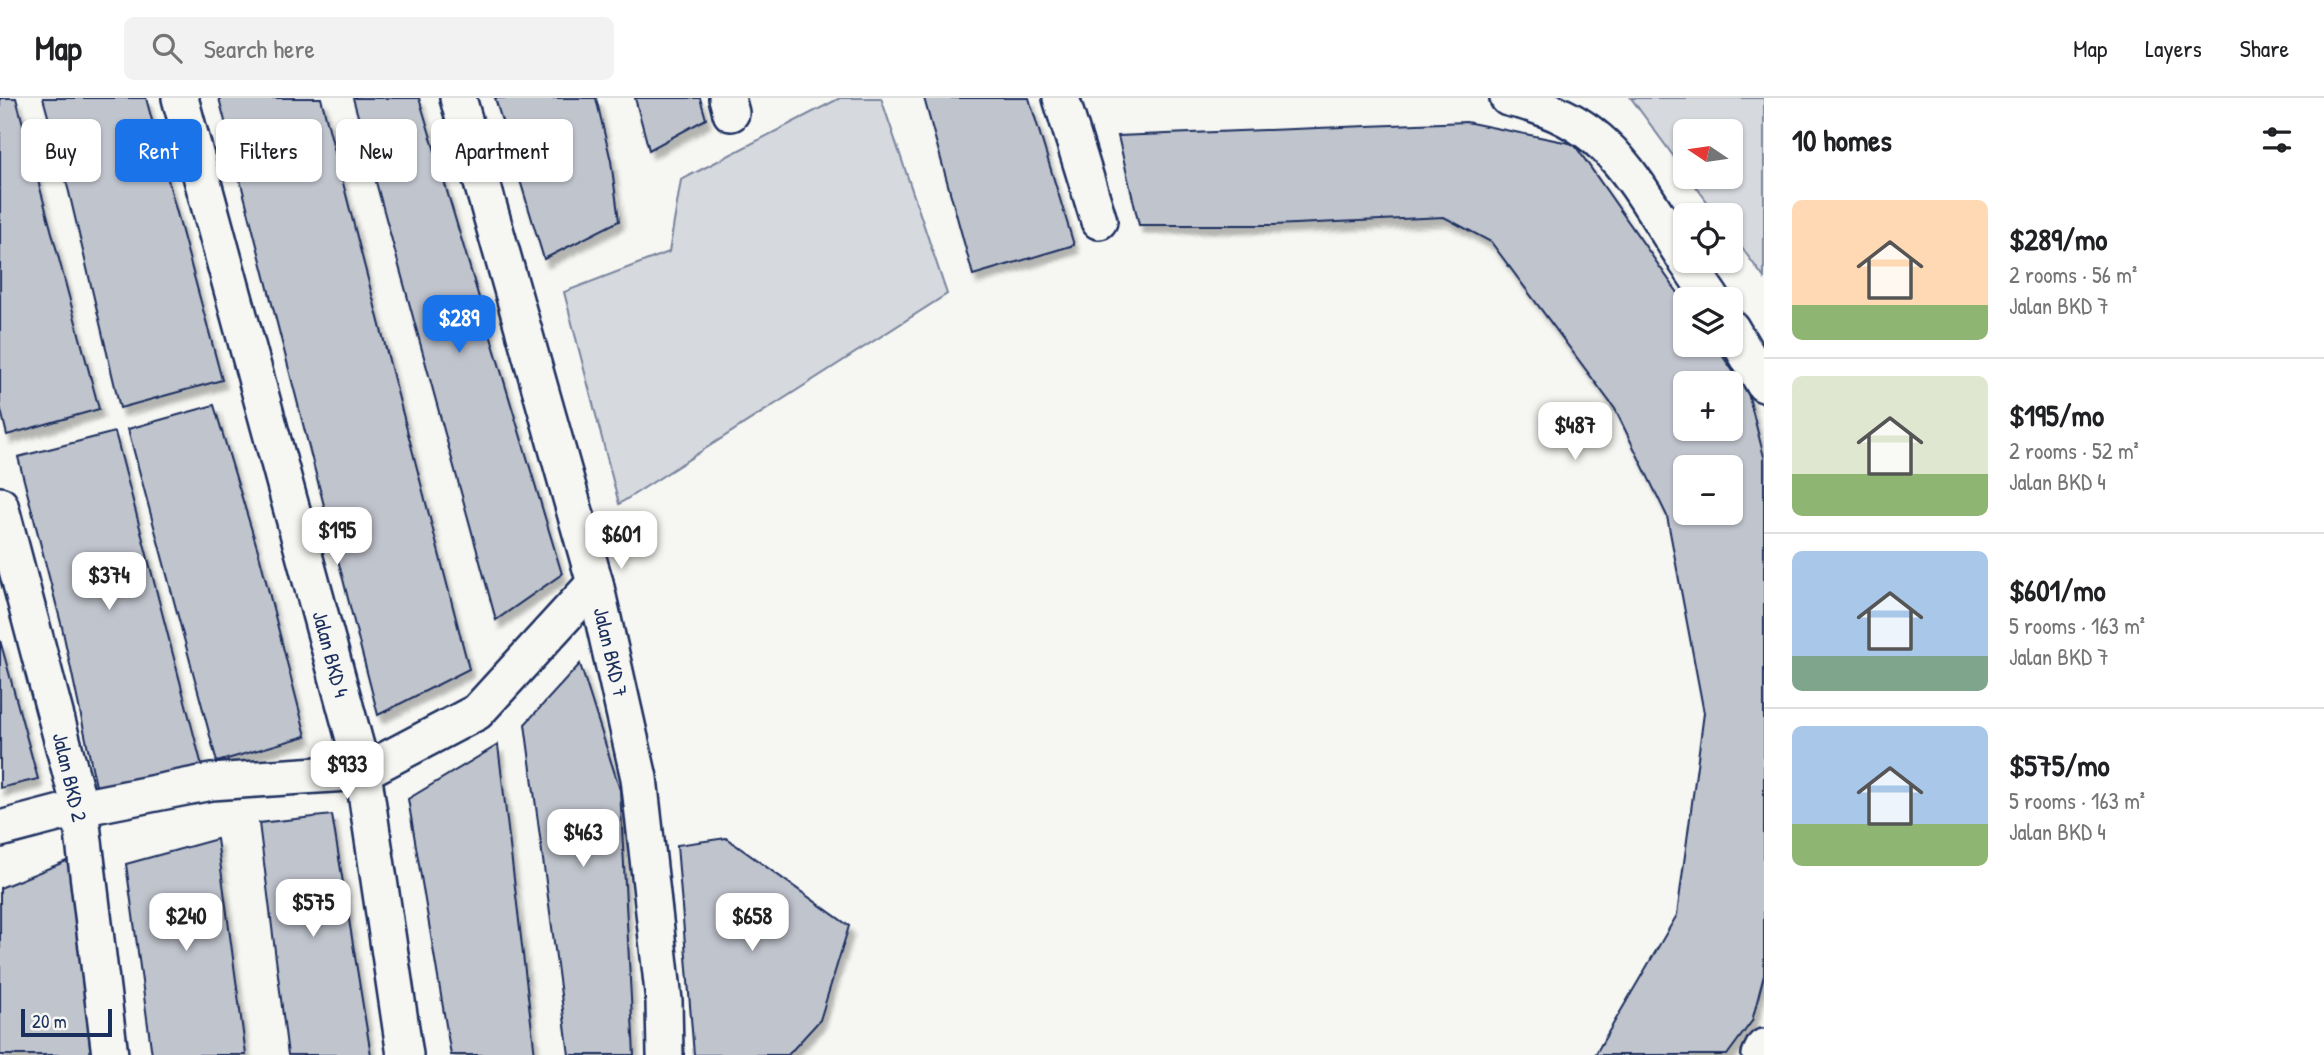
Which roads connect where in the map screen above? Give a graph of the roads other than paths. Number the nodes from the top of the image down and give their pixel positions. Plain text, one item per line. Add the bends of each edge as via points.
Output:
1 (180, 98) edge
2 (458, 98) edge
3 (1061, 98) edge
4 (1508, 98) edge
5 (1099, 221) dead end
6 (1673, 240) edge
7 (1743, 348) edge
8 (1764, 384) edge
9 (0, 505) edge
10 (596, 583) junction
11 (363, 772) junction
12 (80, 808) junction
13 (0, 829) edge
14 (1764, 1047) edge
15 (110, 1055) edge
16 (405, 1055) edge
17 (665, 1055) edge
18 (1760, 1055) edge

1 - 11 street, Jalan BKD 4
2 - 10 street, Jalan BKD 7
3 - 5 street
4 - 6 street via 1535,103 1580,124 1614,152
7 - 8 street
9 - 12 street, Jalan BKD 2
10 - 11 street via 477,712
10 - 17 street, Jalan BKD 7 via 639,778 664,1001
11 - 12 street via 211,782
11 - 16 street, Jalan BKD 4
12 - 13 street
12 - 15 street, Jalan BKD 2
14 - 18 street

